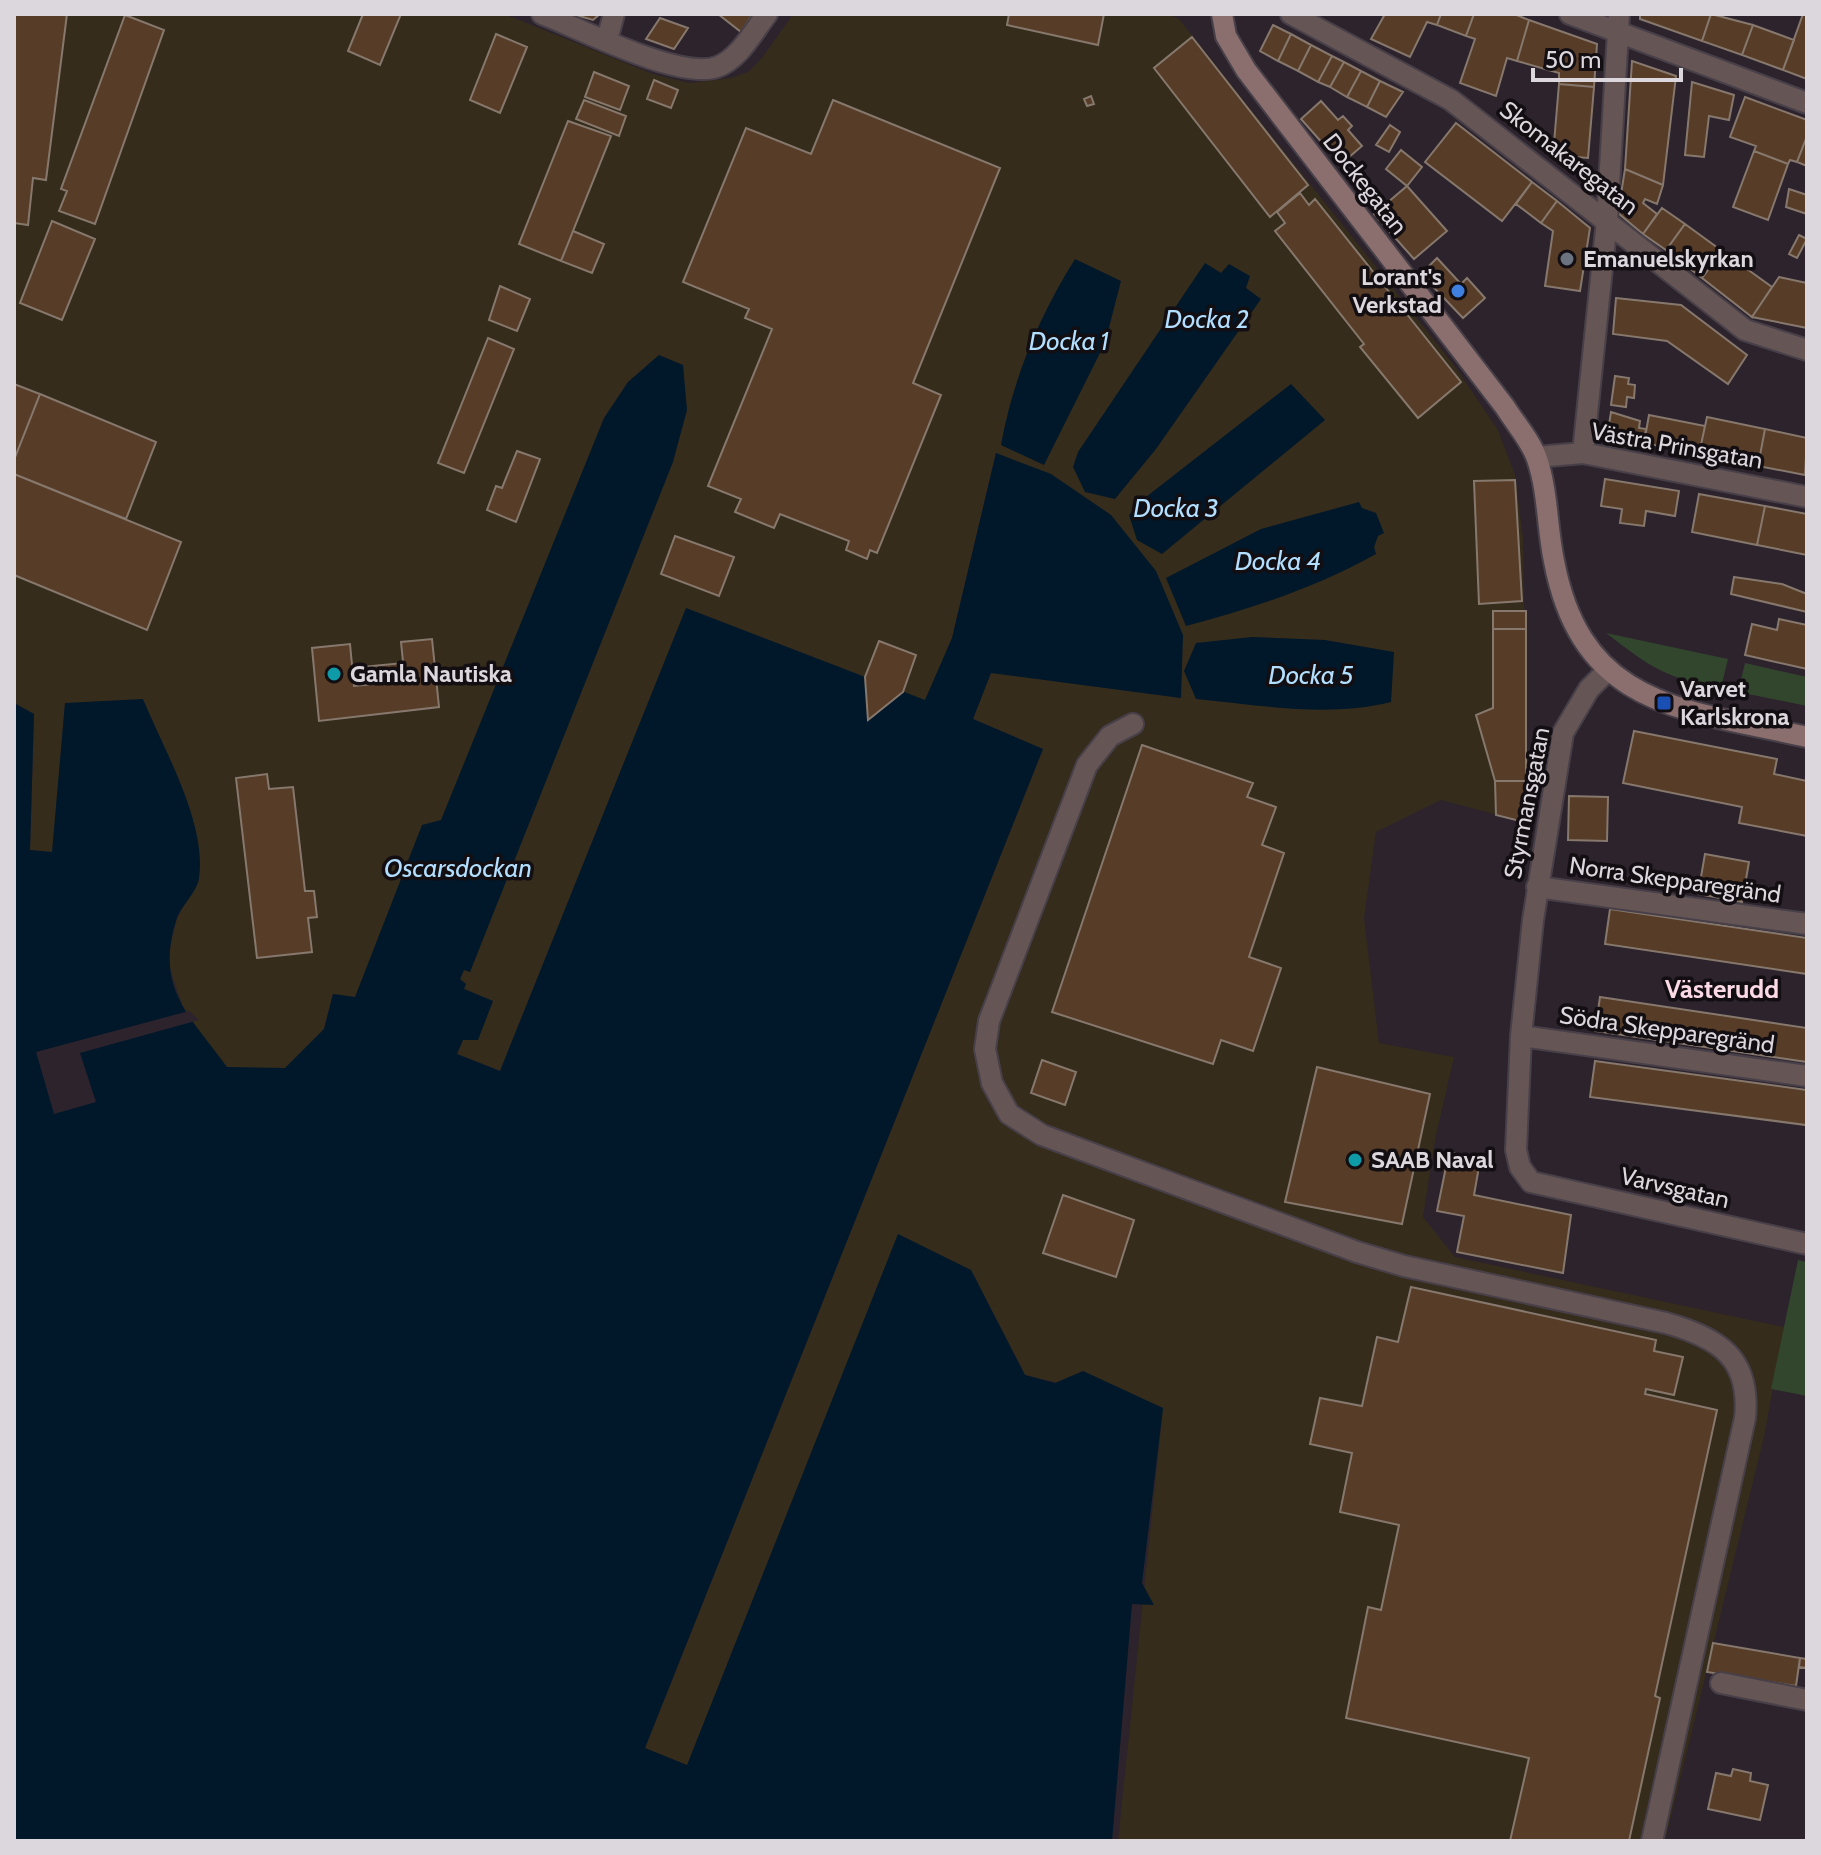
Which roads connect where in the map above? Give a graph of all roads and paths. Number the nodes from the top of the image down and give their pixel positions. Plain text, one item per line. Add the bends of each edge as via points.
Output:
1 (542, 14) edge
2 (614, 14) edge
3 (767, 14) edge
4 (1222, 14) edge
5 (1291, 14) edge
6 (1570, 14) edge
7 (1618, 23) edge
8 (607, 40) junction
9 (1807, 103) edge
10 (1607, 220) junction
11 (1807, 350) edge
12 (1583, 453) junction
13 (1537, 457) junction
14 (1807, 497) edge
15 (1607, 671) junction
16 (1133, 724) dead end
17 (1807, 737) edge
18 (1537, 887) junction
19 (1807, 924) edge
20 (1521, 1036) junction
21 (1807, 1076) edge
22 (1531, 1182) joint
23 (1807, 1244) edge
24 (1721, 1683) dead end
25 (1807, 1700) edge
26 (1652, 1841) edge

1 - 8 street
2 - 8 street
3 - 8 street via 735,56 716,68 685,69
4 - 13 street, Dockegatan via 1226,36 1246,70 1505,407
5 - 10 street, Skomakaregatan via 1451,100
6 - 7 street
7 - 9 street
7 - 10 street
10 - 11 street, Skomakaregatan via 1745,330
10 - 12 street
12 - 13 street, Västra Prinsgatan
12 - 14 street, Västra Prinsgatan
13 - 15 street via 1554,565 1570,615 1582,641
15 - 17 street via 1664,703
15 - 18 street, Styrmansgatan via 1589,689 1563,733
16 - 26 street via 1110,736 1087,765 989,1021 985,1049 992,1083 1009,1114 1042,1135 1254,1217 1404,1266 1696,1331 1721,1346 1740,1368 1748,1395 1745,1418
18 - 19 street, Norra Skepparegränd
18 - 20 street, Styrmansgatan
20 - 21 street, Södra Skepparegränd
20 - 22 street, Styrmansgatan via 1516,1150
22 - 23 street, Varvsgatan
24 - 25 street

